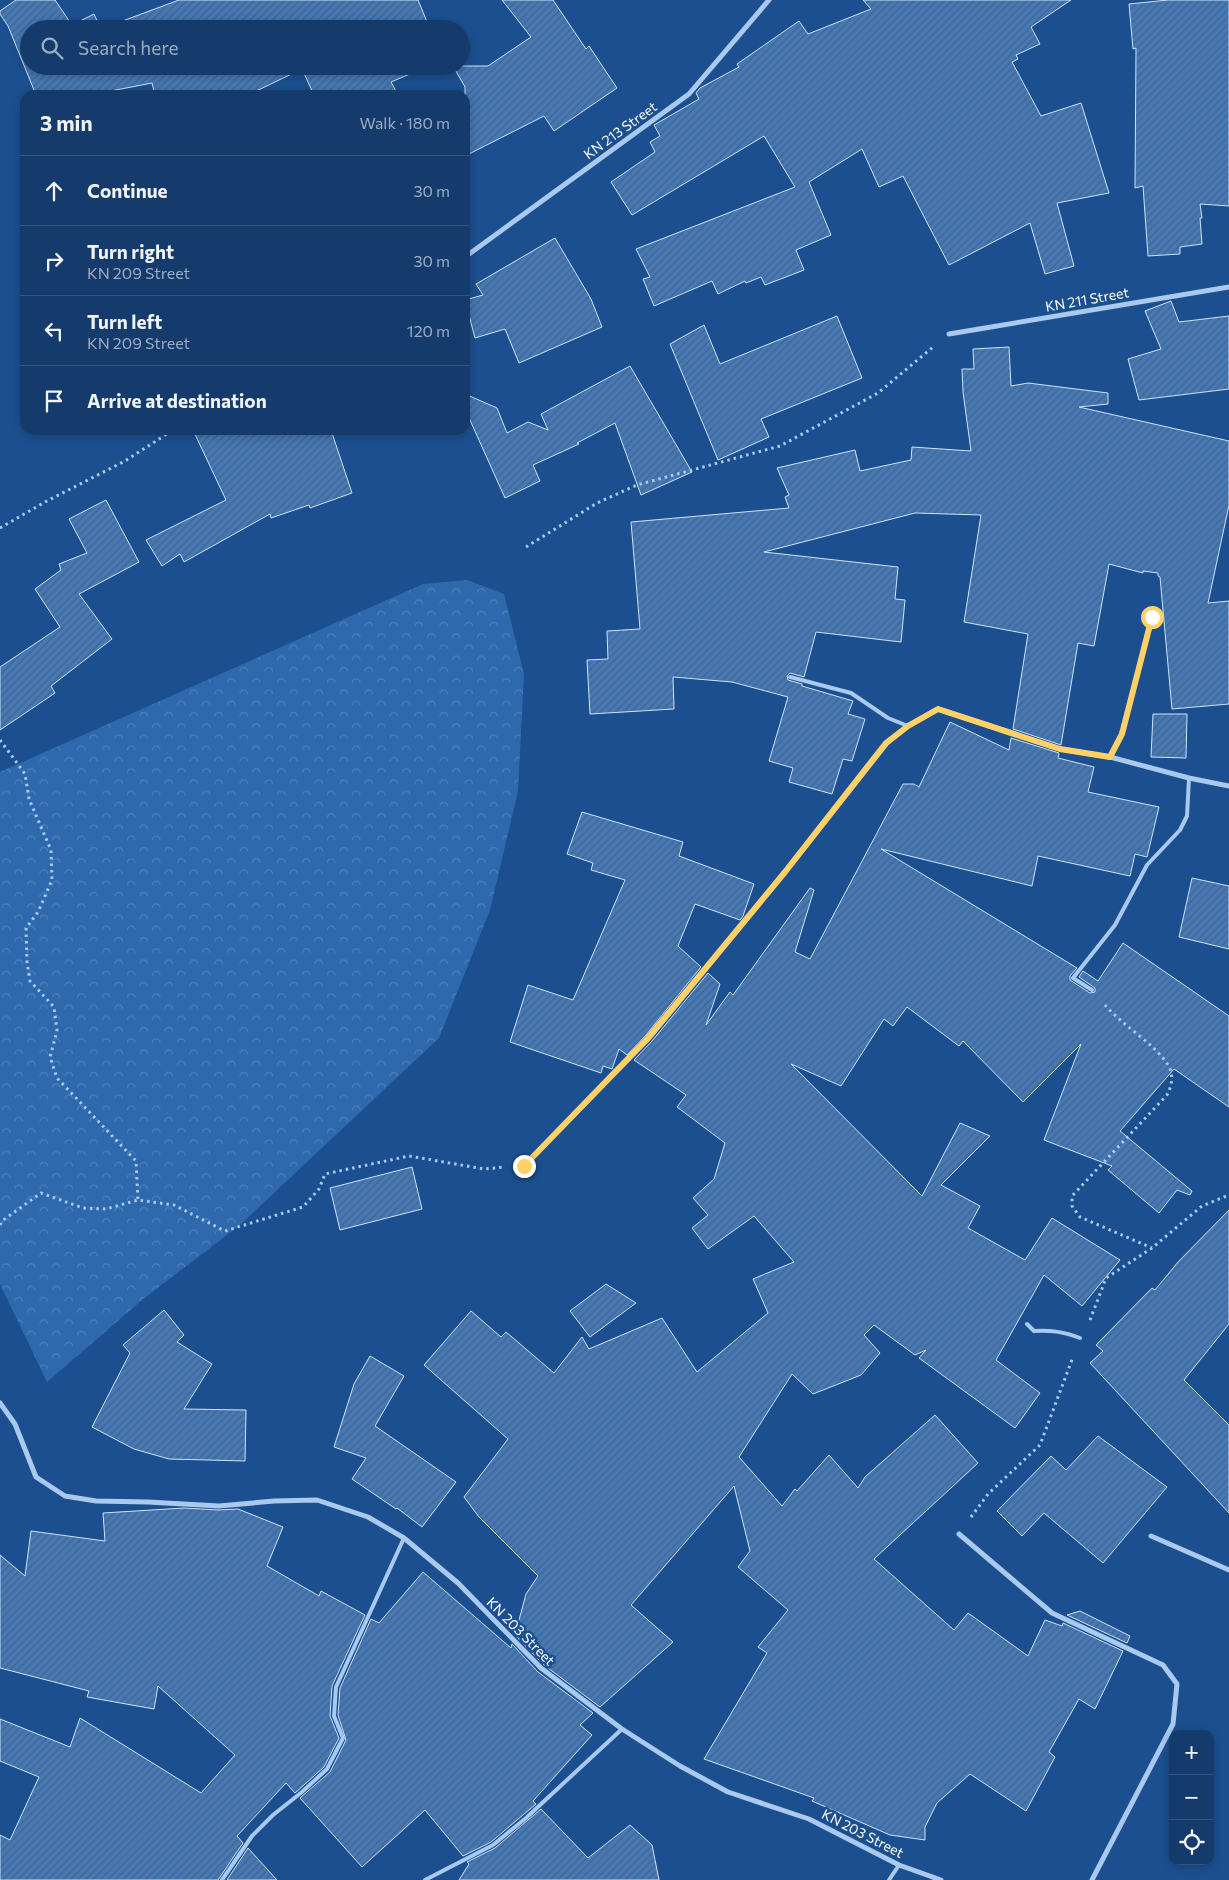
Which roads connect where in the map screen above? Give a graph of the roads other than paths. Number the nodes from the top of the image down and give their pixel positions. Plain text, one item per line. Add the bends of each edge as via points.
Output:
1 (769, 0) edge
2 (470, 253) edge
3 (1229, 287) edge
4 (949, 334) road end
5 (790, 676) dead end
6 (908, 726) junction
7 (1189, 778) junction
8 (1229, 786) edge
9 (1092, 990) road end
10 (524, 1166) road end
11 (1027, 1324) dead end
12 (1080, 1338) dead end
13 (0, 1403) edge
14 (959, 1534) dead end
15 (1151, 1536) dead end
16 (404, 1538) junction
17 (1229, 1570) edge
18 (622, 1729) junction
19 (899, 1865) junction
20 (222, 1880) edge
21 (425, 1880) edge
22 (890, 1880) edge
23 (941, 1880) edge
24 (1092, 1880) edge

1 - 2 street, KN 213 Street via 689,94
3 - 4 street, KN 211 Street
5 - 6 lane via 851,693 888,718
6 - 7 street via 938,709 1060,749 1110,757
6 - 10 street via 886,743 648,1038
7 - 8 street
7 - 9 lane via 1187,816 1180,830 1147,865 1115,925 1073,978
11 - 12 lane via 1034,1331 1066,1332
13 - 16 street, KN 203 Street via 15,1424 36,1477 65,1496 96,1501 219,1506 317,1500 368,1517
14 - 24 street via 1052,1613 1163,1665 1177,1684 1173,1724
15 - 17 street
16 - 18 street, KN 203 Street via 458,1583 541,1668
16 - 20 lane via 336,1687 334,1716 343,1738 327,1769 252,1836
18 - 19 street, KN 203 Street via 728,1792 809,1819
18 - 21 lane via 493,1845
19 - 22 lane
19 - 23 street, KN 203 Street

